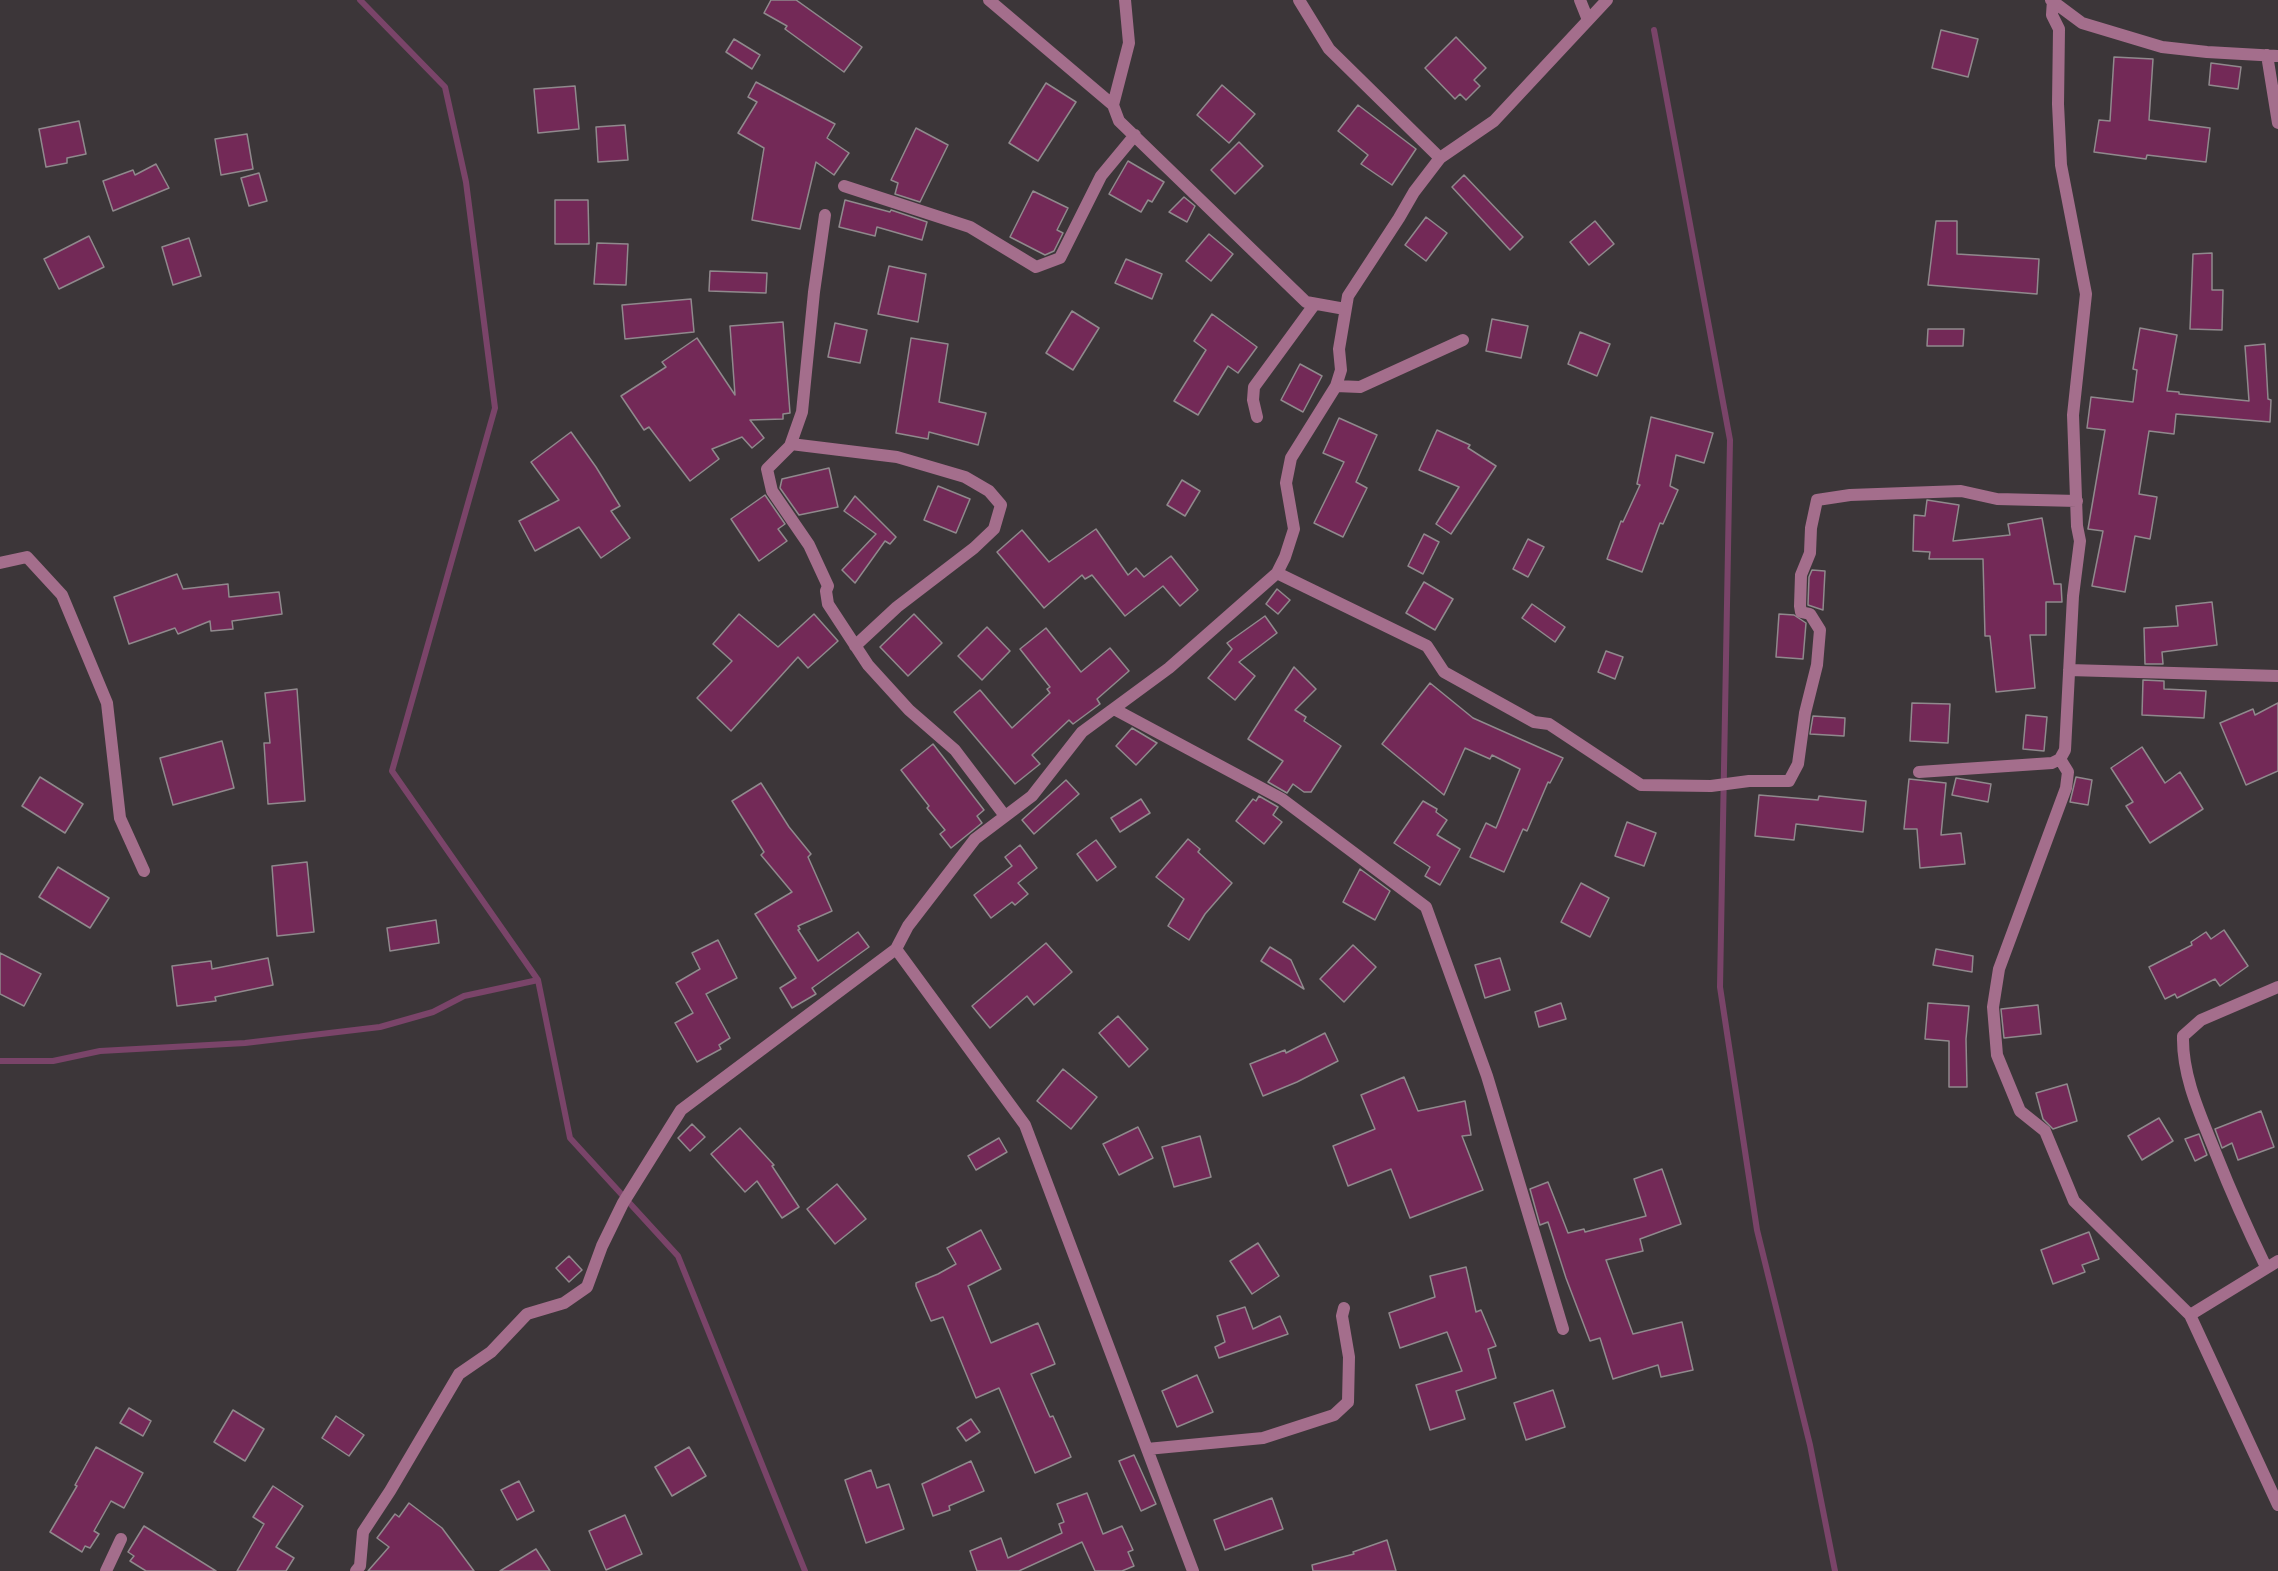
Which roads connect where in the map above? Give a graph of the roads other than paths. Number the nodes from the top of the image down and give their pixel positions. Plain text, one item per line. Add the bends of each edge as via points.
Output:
1 (989, 0) edge
2 (1125, 0) edge
3 (1299, 0) edge
4 (1580, 0) edge
5 (1607, 0) edge
6 (2052, 0) edge
7 (1588, 20) junction
8 (2272, 55) edge
9 (1113, 105) junction
10 (2278, 123) edge
11 (1135, 135) junction
12 (1440, 158) junction
13 (844, 186) dead end
14 (825, 215) dead end
15 (1314, 305) junction
16 (1345, 309) junction
17 (1463, 340) dead end
18 (1336, 386) junction
19 (1257, 417) dead end
20 (791, 444) junction
21 (2076, 501) junction
22 (0, 563) edge
23 (1277, 573) junction
24 (855, 646) junction
25 (2069, 669) junction
26 (2278, 676) edge
27 (1114, 709) junction
28 (2060, 759) junction
29 (1919, 772) dead end
30 (1005, 816) junction
31 (144, 871) dead end
32 (896, 949) junction
33 (2278, 987) edge
34 (2278, 1261) edge
35 (2266, 1267) junction
36 (1344, 1308) dead end
37 (2190, 1315) junction
38 (1563, 1329) dead end
39 (1147, 1449) junction
40 (2278, 1505) edge
41 (121, 1539) dead end
42 (106, 1571) edge
43 (356, 1571) edge
44 (1193, 1571) edge

1 - 9 street
2 - 9 street via 1129,43
3 - 12 street via 1329,49
4 - 7 street
5 - 7 street
6 - 8 street via 2082,23 2162,47
6 - 21 street via 2052,15 2059,29 2061,165 2086,294 2073,415
7 - 12 street via 1494,121
8 - 10 street
9 - 11 street via 1119,121
11 - 13 street via 1101,176 1060,258 1036,267 970,227
11 - 15 street via 1306,302
12 - 16 street via 1362,273
14 - 20 street via 802,412
15 - 16 street
15 - 19 street via 1254,387
16 - 18 street via 1341,370
17 - 18 street via 1360,387
18 - 23 street via 1291,458 1286,483 1294,529
20 - 24 street via 767,469 772,491 809,545 828,586 828,604
20 - 24 street via 897,457 965,477 989,491 1001,505 994,529
21 - 23 street via 1997,499 1961,491 1817,500 1810,553 1801,575 1800,606 1801,612 1810,614 1820,630 1817,665 1798,764 1789,781 1641,785 1549,724 1534,722 1444,672 1427,646
21 - 25 street via 2080,541
22 - 31 street via 27,557 63,595 107,703 120,818
23 - 27 street via 1169,668
24 - 30 street via 909,710 955,750
25 - 26 street
25 - 28 street via 2065,750
27 - 30 street via 1082,732 1032,796
27 - 38 street via 1282,799 1426,907 1487,1076
28 - 29 street via 2052,763
28 - 37 street via 2068,772 2066,788 1999,969 1993,1007 1997,1055 2020,1111 2045,1131 2074,1201
30 - 32 street via 975,839 908,926
32 - 39 street via 1025,1125
32 - 43 street via 681,1110 623,1203 587,1287 564,1303 527,1314 491,1352 459,1374 363,1532 360,1566
33 - 35 street via 2201,1020 2183,1036 2186,1070 2204,1125
34 - 35 street
35 - 37 street
36 - 39 street via 1348,1402 1334,1415 1263,1438
37 - 40 street
39 - 44 street
41 - 42 street

